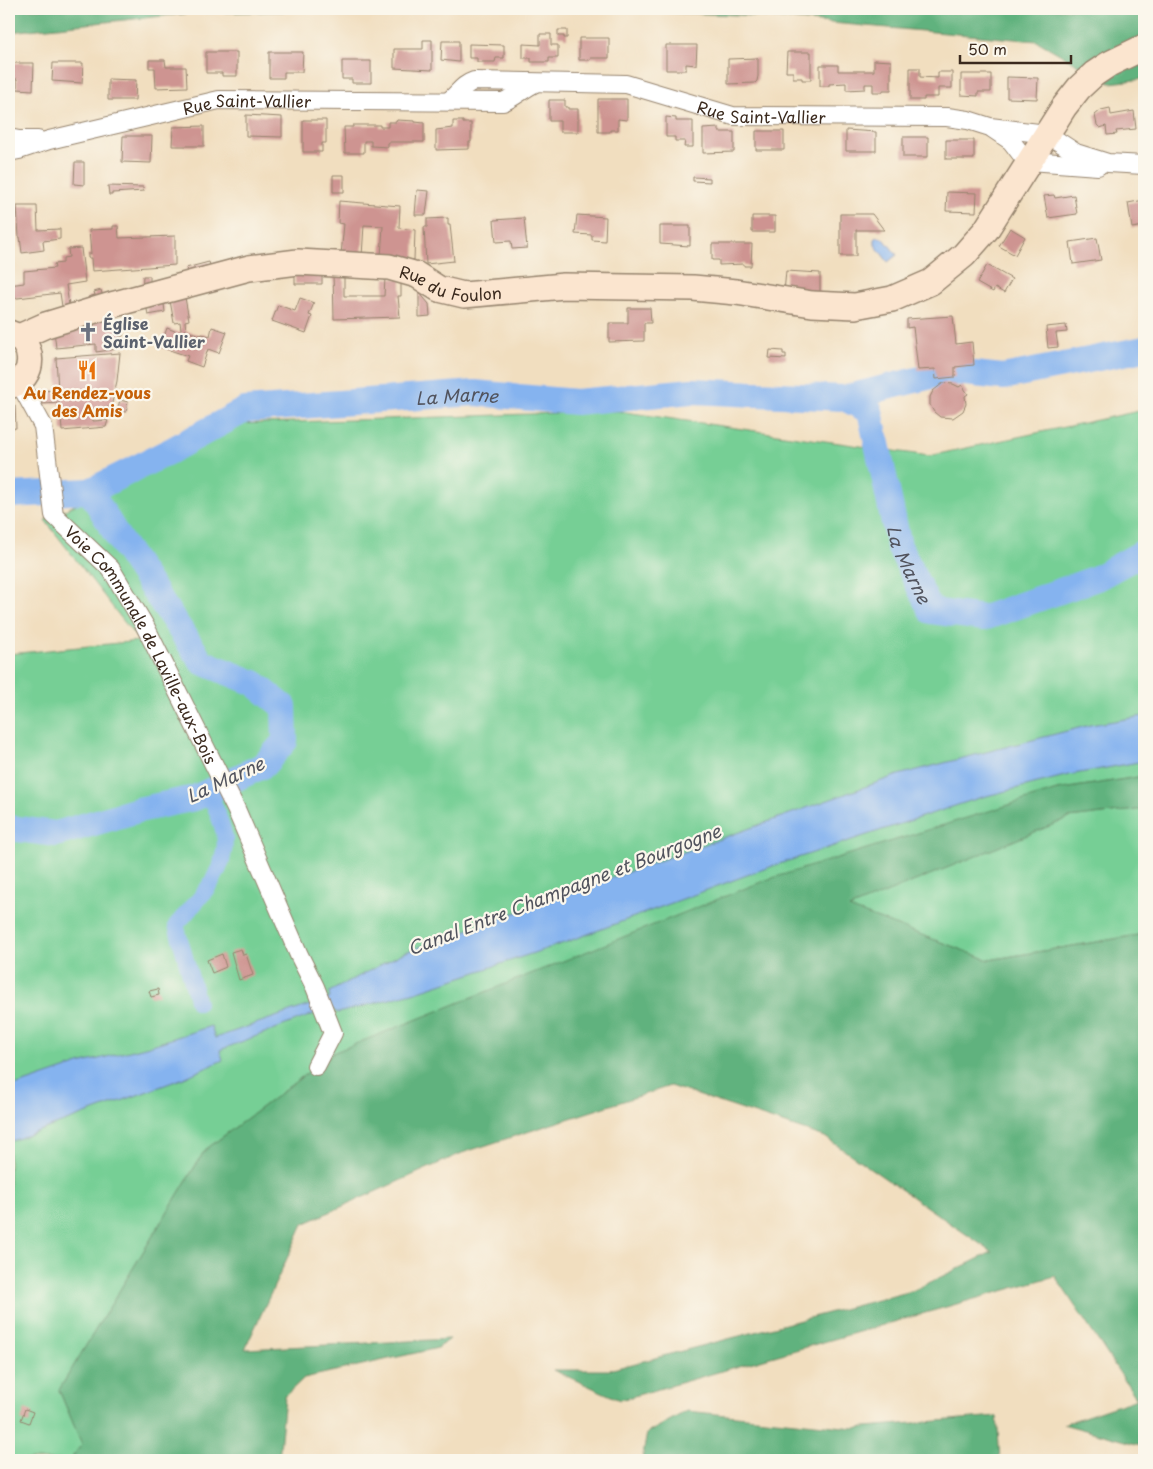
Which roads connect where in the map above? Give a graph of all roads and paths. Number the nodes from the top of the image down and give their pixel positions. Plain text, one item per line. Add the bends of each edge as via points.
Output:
1 (1144, 47) edge
2 (990, 127) junction
3 (1047, 134) junction
4 (9, 138) edge
5 (48, 140) junction
6 (9, 152) edge
7 (1030, 161) junction
8 (1108, 162) junction
9 (1144, 165) edge
10 (14, 335) edge
11 (14, 384) edge
12 (316, 1066) dead end

1 - 3 street, Rue du Foulon via 1094,74 1064,107
2 - 3 street
2 - 5 street, Rue Saint-Vallier via 947,118 733,116 626,84 474,81 465,84 449,101 219,100
2 - 7 street via 1011,141
3 - 7 street, Rue du Foulon
3 - 8 street via 1076,153
4 - 5 street, Rue Saint-Vallier
5 - 6 street, Rue Saint-Vallier
7 - 8 street via 1095,167
7 - 10 street, Rue du Foulon via 986,230 964,255 931,282 892,298 855,306 812,304 692,288 564,286 464,295 439,289 417,275 389,267 298,262 249,268
8 - 9 street
10 - 11 street via 29,351 31,360 26,376
11 - 12 street, Voie Communale de Laville-aux-Bois via 44,426 54,515 111,569 145,626 236,809 315,987 333,1033

